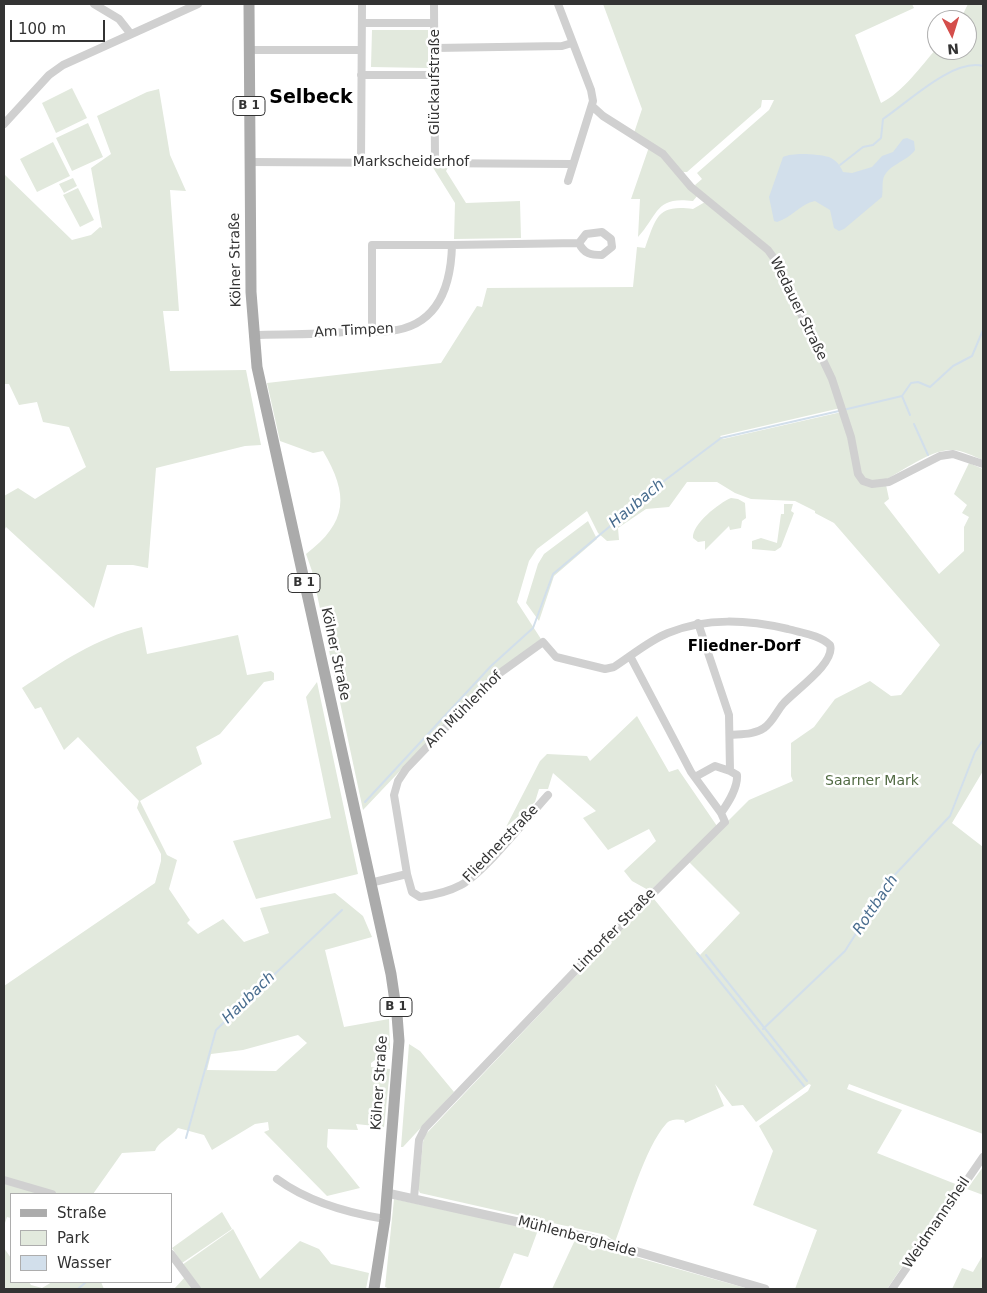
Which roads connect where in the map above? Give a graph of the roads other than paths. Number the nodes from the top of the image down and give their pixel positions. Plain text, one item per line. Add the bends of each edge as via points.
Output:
1 (94, 4) edge
2 (198, 4) edge
3 (249, 4) edge
4 (362, 4) edge
5 (434, 4) edge
6 (558, 4) edge
7 (362, 23) junction
8 (434, 23) junction
9 (130, 33) junction
10 (572, 43) junction
11 (435, 48) junction
12 (249, 50) junction
13 (361, 50) junction
14 (360, 74) junction
15 (434, 75) junction
16 (592, 106) junction
17 (4, 124) edge
18 (435, 161) junction
19 (250, 162) junction
20 (361, 162) junction
21 (572, 164) junction
22 (568, 181) dead end
23 (579, 244) dead end
24 (452, 245) junction
25 (372, 331) junction
26 (253, 335) junction
27 (983, 464) edge
28 (698, 623) junction
29 (630, 656) junction
30 (730, 735) junction
31 (730, 771) junction
32 (695, 777) junction
33 (548, 795) dead end
34 (720, 813) junction
35 (407, 874) junction
36 (370, 883) junction
37 (983, 1157) edge
38 (277, 1179) dead end
39 (4, 1180) edge
40 (49, 1193) edge
41 (387, 1193) junction
42 (414, 1198) junction
43 (385, 1219) junction
44 (172, 1255) edge
45 (197, 1289) edge
46 (374, 1289) edge
47 (765, 1289) edge
48 (892, 1289) edge

1 - 9 street via 119,19
2 - 9 street
3 - 12 main road, Kölner Straße / B 1
4 - 7 street
5 - 8 street, Glückaufstraße
6 - 10 street
7 - 8 street
7 - 13 street
8 - 11 street, Glückaufstraße
9 - 17 street via 49,75
10 - 11 street via 562,46
10 - 16 street via 591,90
11 - 15 street, Glückaufstraße
12 - 13 street
12 - 19 main road, Kölner Straße / B 1
13 - 14 street
14 - 15 street
14 - 20 street
15 - 18 street, Glückaufstraße
16 - 21 street
16 - 27 street, Wedauer Straße via 663,154 691,187 768,250 776,261 832,378 844,411 858,474 863,480 872,484 889,482 940,456 953,454
18 - 20 street, Markscheiderhof
18 - 21 street, Markscheiderhof
19 - 20 street, Markscheiderhof
19 - 26 main road, Kölner Straße / B 1
21 - 22 street
23 - 24 street
24 - 25 street, Am Timpen via 449,282 433,310 418,322 400,329
24 - 25 street via 372,245
25 - 26 street, Am Timpen
26 - 36 main road, Kölner Straße / B 1 via 265,408
28 - 29 street, Am Mühlenhof via 667,633
28 - 30 street via 727,708
28 - 30 street, Am Mühlenhof via 729,621 764,625 826,641 832,648 830,656 784,703 766,727 757,732
29 - 32 street
29 - 35 street, Am Mühlenhof via 614,667 596,668 556,657 544,642 493,678 398,781 394,795
30 - 31 street
31 - 32 street via 715,766
31 - 34 street via 737,775 737,780 728,804
32 - 34 street
33 - 35 street, Fliednerstraße via 482,868 463,884 448,892 420,897 412,892
34 - 42 street, Lintorfer Straße via 725,822 580,966 425,1128 419,1140
35 - 36 street
36 - 41 main road, Kölner Straße / B 1 via 398,1016 399,1041
37 - 48 street, Weidmannsheil
38 - 43 street via 290,1189 346,1211
39 - 40 street
41 - 42 street, Mühlenbergheide
41 - 43 main road, Kölner Straße / B 1
42 - 47 street, Mühlenbergheide via 590,1238
43 - 46 main road, Kölner Straße / B 1
44 - 45 street

